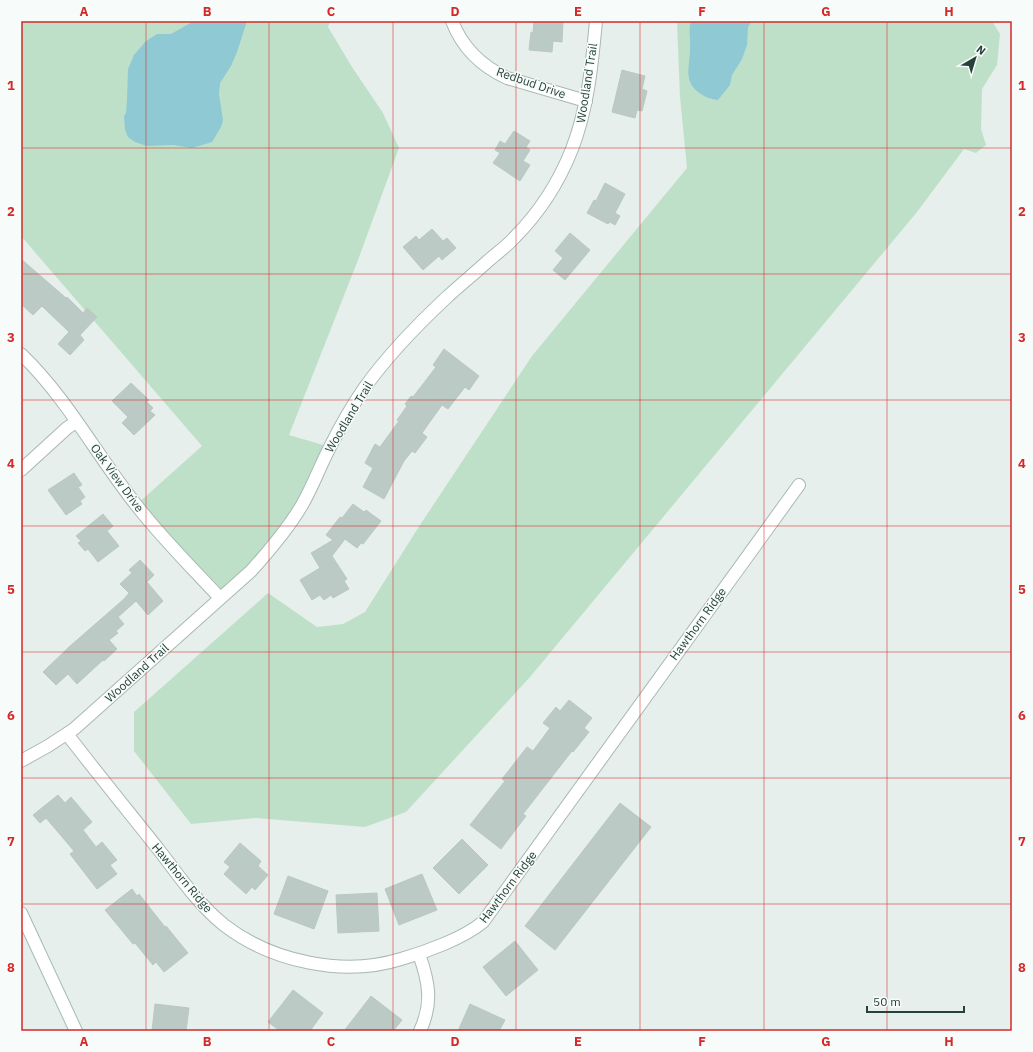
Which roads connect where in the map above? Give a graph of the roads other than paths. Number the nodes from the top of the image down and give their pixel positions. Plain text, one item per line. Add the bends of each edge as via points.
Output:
1 (452, 21) edge
2 (596, 21) edge
3 (586, 101) junction
4 (21, 354) edge
5 (76, 422) junction
6 (21, 470) edge
7 (799, 485) dead end
8 (220, 598) junction
9 (67, 734) junction
10 (21, 761) edge
11 (21, 914) edge
12 (419, 954) junction
13 (76, 1031) edge
14 (420, 1031) edge

1 - 3 street, Redbud Drive via 471,53 496,73
2 - 3 street, Woodland Trail
3 - 8 street, Woodland Trail via 566,165 531,220 418,326 377,371 351,408 291,523 265,556
4 - 5 street, Oak View Drive via 47,381
5 - 6 street
5 - 8 street, Oak View Drive via 136,506
7 - 12 street, Hawthorn Ridge via 483,922 475,929
8 - 9 street, Woodland Trail
9 - 10 street, Woodland Trail
9 - 12 street, Hawthorn Ridge via 198,900 237,933 283,955 305,962 332,966 359,967 385,964
11 - 13 street
12 - 14 street via 428,987 426,1018

